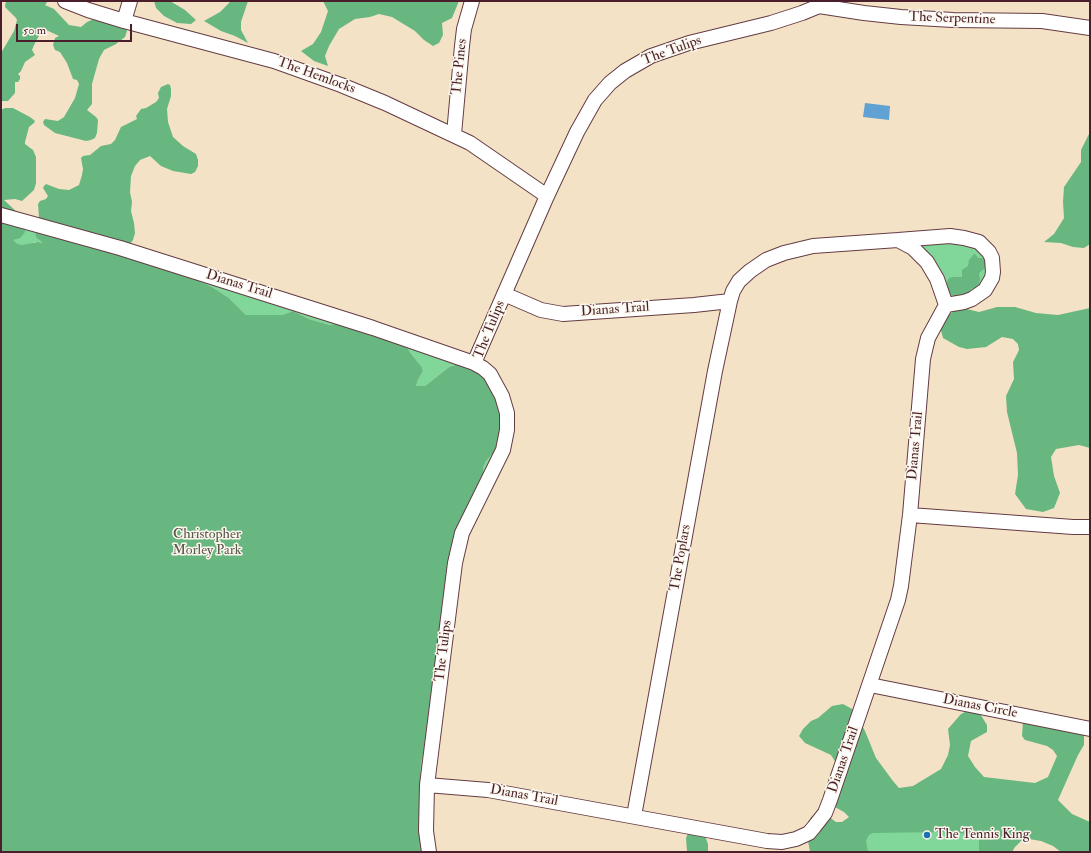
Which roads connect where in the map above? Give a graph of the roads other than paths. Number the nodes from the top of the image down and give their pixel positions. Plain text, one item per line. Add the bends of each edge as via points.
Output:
1 (65, 1) edge
2 (130, 1) edge
3 (472, 1) edge
4 (818, 3) edge
5 (124, 21) junction
6 (1090, 28) edge
7 (454, 134) junction
8 (547, 196) junction
9 (1, 215) edge
10 (898, 240) junction
11 (504, 294) junction
12 (730, 301) junction
13 (946, 305) junction
14 (474, 363) junction
15 (910, 515) junction
16 (1090, 527) edge
17 (870, 685) junction
18 (1090, 729) edge
19 (427, 785) junction
20 (634, 816) junction
21 (429, 852) edge

1 - 5 street, The Hemlocks
2 - 5 street
3 - 7 street, The Pines via 464,30
4 - 6 street, The Serpentine via 864,13 901,17 1042,21
4 - 8 street, The Tulips via 802,13 771,23 689,43 650,56 625,71 595,100
5 - 7 street, The Hemlocks via 289,65
7 - 8 street, The Hemlocks
8 - 11 street, The Tulips
9 - 14 street, Dianas Trail via 150,258 373,328
10 - 12 street via 813,246 784,252 766,260 744,276 736,286
10 - 13 street via 913,248 927,262 937,278
10 - 13 street via 950,236 979,242 989,252 993,272 985,290 972,299
11 - 12 street, Dianas Trail via 542,310 563,314
11 - 14 street, The Tulips
12 - 20 street, The Poplars
13 - 15 street, Dianas Trail via 928,338 923,359
14 - 19 street, The Tulips via 486,370 500,391 507,413 507,430 503,450 466,523 459,543
15 - 16 street
15 - 17 street, Dianas Trail via 898,600
17 - 18 street, Dianas Circle
17 - 20 street, Dianas Trail via 825,813 814,828 802,837 782,842 767,841
19 - 20 street, Dianas Trail via 488,790
19 - 21 street, The Tulips via 426,831

